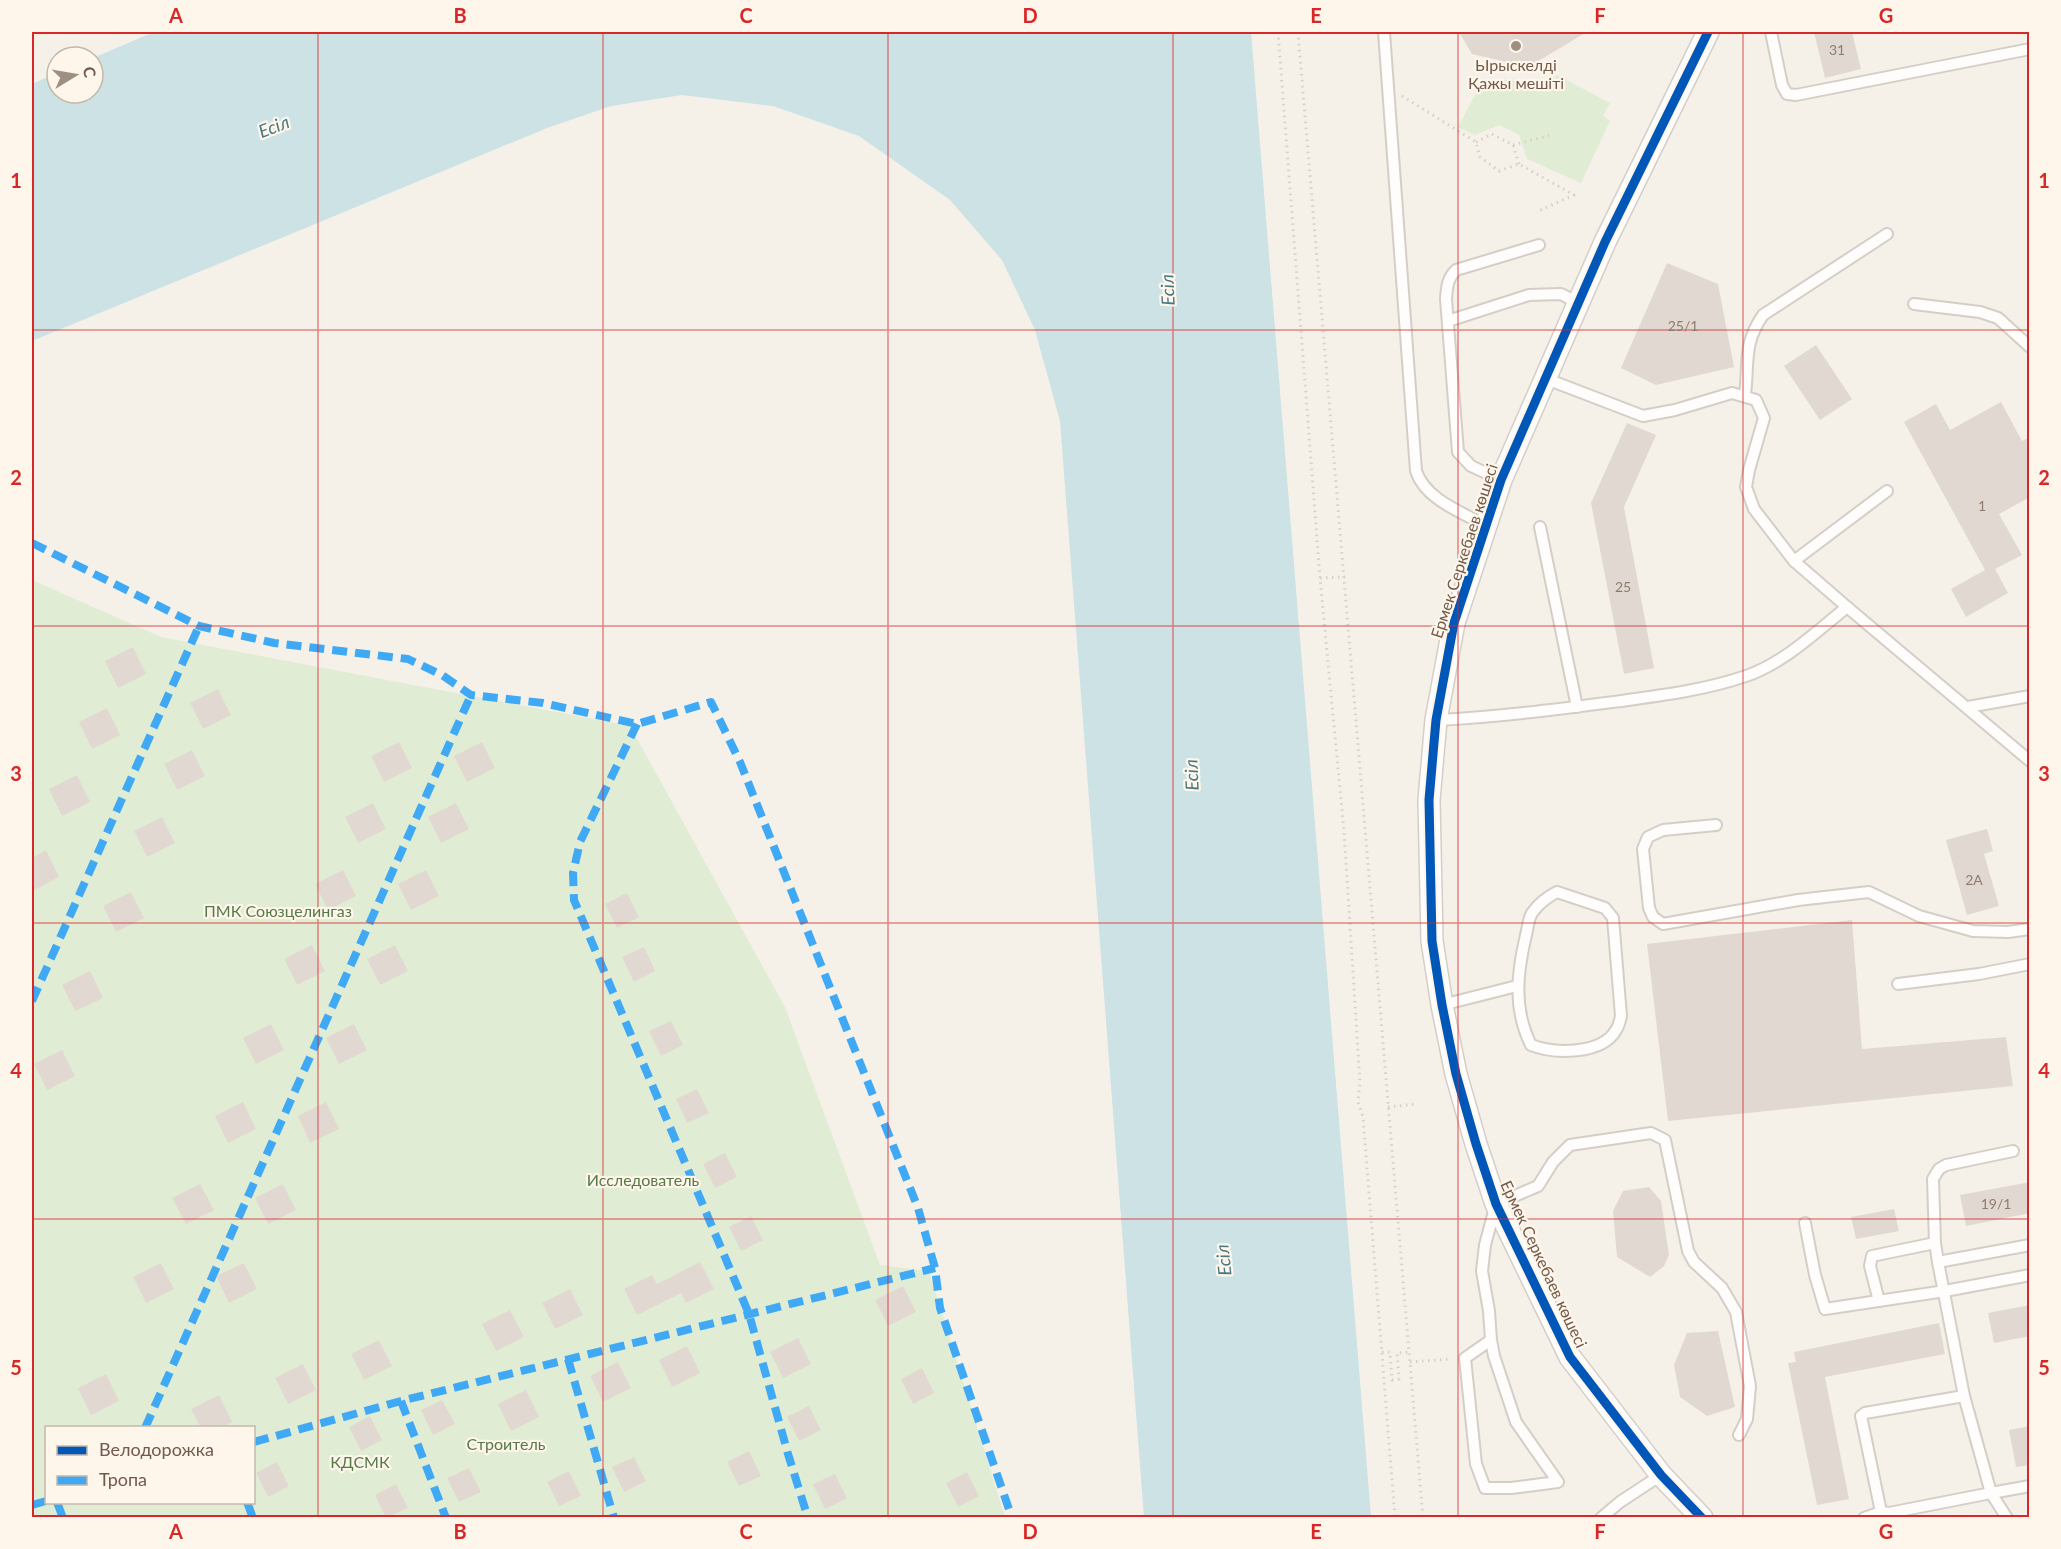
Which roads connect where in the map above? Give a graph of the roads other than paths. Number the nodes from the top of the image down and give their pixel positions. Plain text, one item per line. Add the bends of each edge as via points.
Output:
1 (1384, 32) edge
2 (1707, 32) edge
3 (1771, 32) edge
4 (2030, 49) edge
5 (1887, 234) dead end
6 (1539, 245) dead end
7 (1578, 303) junction
8 (1914, 304) dead end
9 (1448, 321) junction
10 (2030, 347) edge
11 (1544, 378) junction
12 (1745, 395) junction
13 (1501, 480) junction
14 (1887, 491) dead end
15 (1485, 525) junction
16 (1540, 527) dead end
17 (1794, 561) junction
18 (1847, 608) junction
19 (2030, 696) edge
20 (1577, 707) junction
21 (1968, 707) junction
22 (1436, 720) junction
23 (2030, 761) edge
24 (1716, 825) dead end
25 (2030, 929) edge
26 (2030, 964) edge
27 (1898, 984) dead end
28 (1517, 986) junction
29 (1442, 1005) junction
30 (2013, 1151) dead end
31 (1496, 1204) junction
32 (1805, 1223) dead end
33 (1935, 1243) junction
34 (2030, 1245) edge
35 (1938, 1262) junction
36 (2030, 1275) edge
37 (1945, 1291) junction
38 (1879, 1301) junction
39 (1491, 1340) junction
40 (1964, 1396) junction
41 (1739, 1436) dead end
42 (1661, 1475) junction
43 (2030, 1486) edge
44 (1991, 1493) junction
45 (1881, 1512) junction
46 (1601, 1518) edge
47 (1702, 1518) edge
48 (1864, 1518) edge
49 (2007, 1518) edge

1 - 15 lane via 1416,471 1420,483 1438,499
2 - 7 street, Ермек Серкебаев көшесі
3 - 4 lane via 1782,85 1787,94 1796,95
5 - 12 lane via 1763,315 1748,343
6 - 9 lane via 1456,270 1447,285
7 - 9 lane via 1561,294 1529,296
7 - 11 street, Ермек Серкебаев көшесі
8 - 10 lane via 1998,318
9 - 13 lane via 1458,452 1471,466
11 - 12 lane via 1643,416 1732,393
11 - 13 street, Ермек Серкебаев көшесі
12 - 17 lane via 1756,400 1764,418 1746,487 1754,509
13 - 15 street, Ермек Серкебаев көшесі
14 - 17 lane
15 - 22 street, Ермек Серкебаев көшесі via 1454,623
16 - 20 lane
17 - 18 lane
18 - 20 lane via 1797,648 1746,676 1685,692
18 - 21 lane
19 - 21 lane
20 - 22 lane
21 - 23 lane
22 - 29 street, Ермек Серкебаев көшесі via 1429,800 1429,869 1432,940
24 - 25 lane via 1663,830 1648,837 1643,849 1653,918 1663,924 1869,892 1919,916 1973,931
26 - 27 lane
28 - 28 lane via 1531,914 1544,899 1557,892 1605,908 1614,918 1621,1016 1617,1030 1607,1040 1562,1052 1531,1045 1524,1031
28 - 29 lane
29 - 31 street, Ермек Серкебаев көшесі via 1459,1084
30 - 33 lane via 1939,1169 1933,1179
31 - 39 lane via 1482,1270
31 - 41 lane via 1538,1186 1570,1145 1651,1133 1665,1140 1688,1251 1694,1262 1722,1288 1736,1312 1750,1386 1747,1419
31 - 42 street, Ермек Серкебаев көшесі via 1570,1357
32 - 38 lane via 1825,1309
33 - 35 lane
33 - 38 lane via 1872,1256 1870,1266
34 - 35 lane
35 - 37 lane
36 - 37 lane
37 - 38 lane
37 - 40 lane
39 - 39 lane via 1465,1358 1476,1464 1485,1488 1558,1482 1516,1422
40 - 44 lane
40 - 45 lane via 1861,1416
42 - 46 lane
42 - 47 street, Ермек Серкебаев көшесі
43 - 44 lane
44 - 45 lane via 1888,1514
44 - 49 lane
45 - 48 lane

